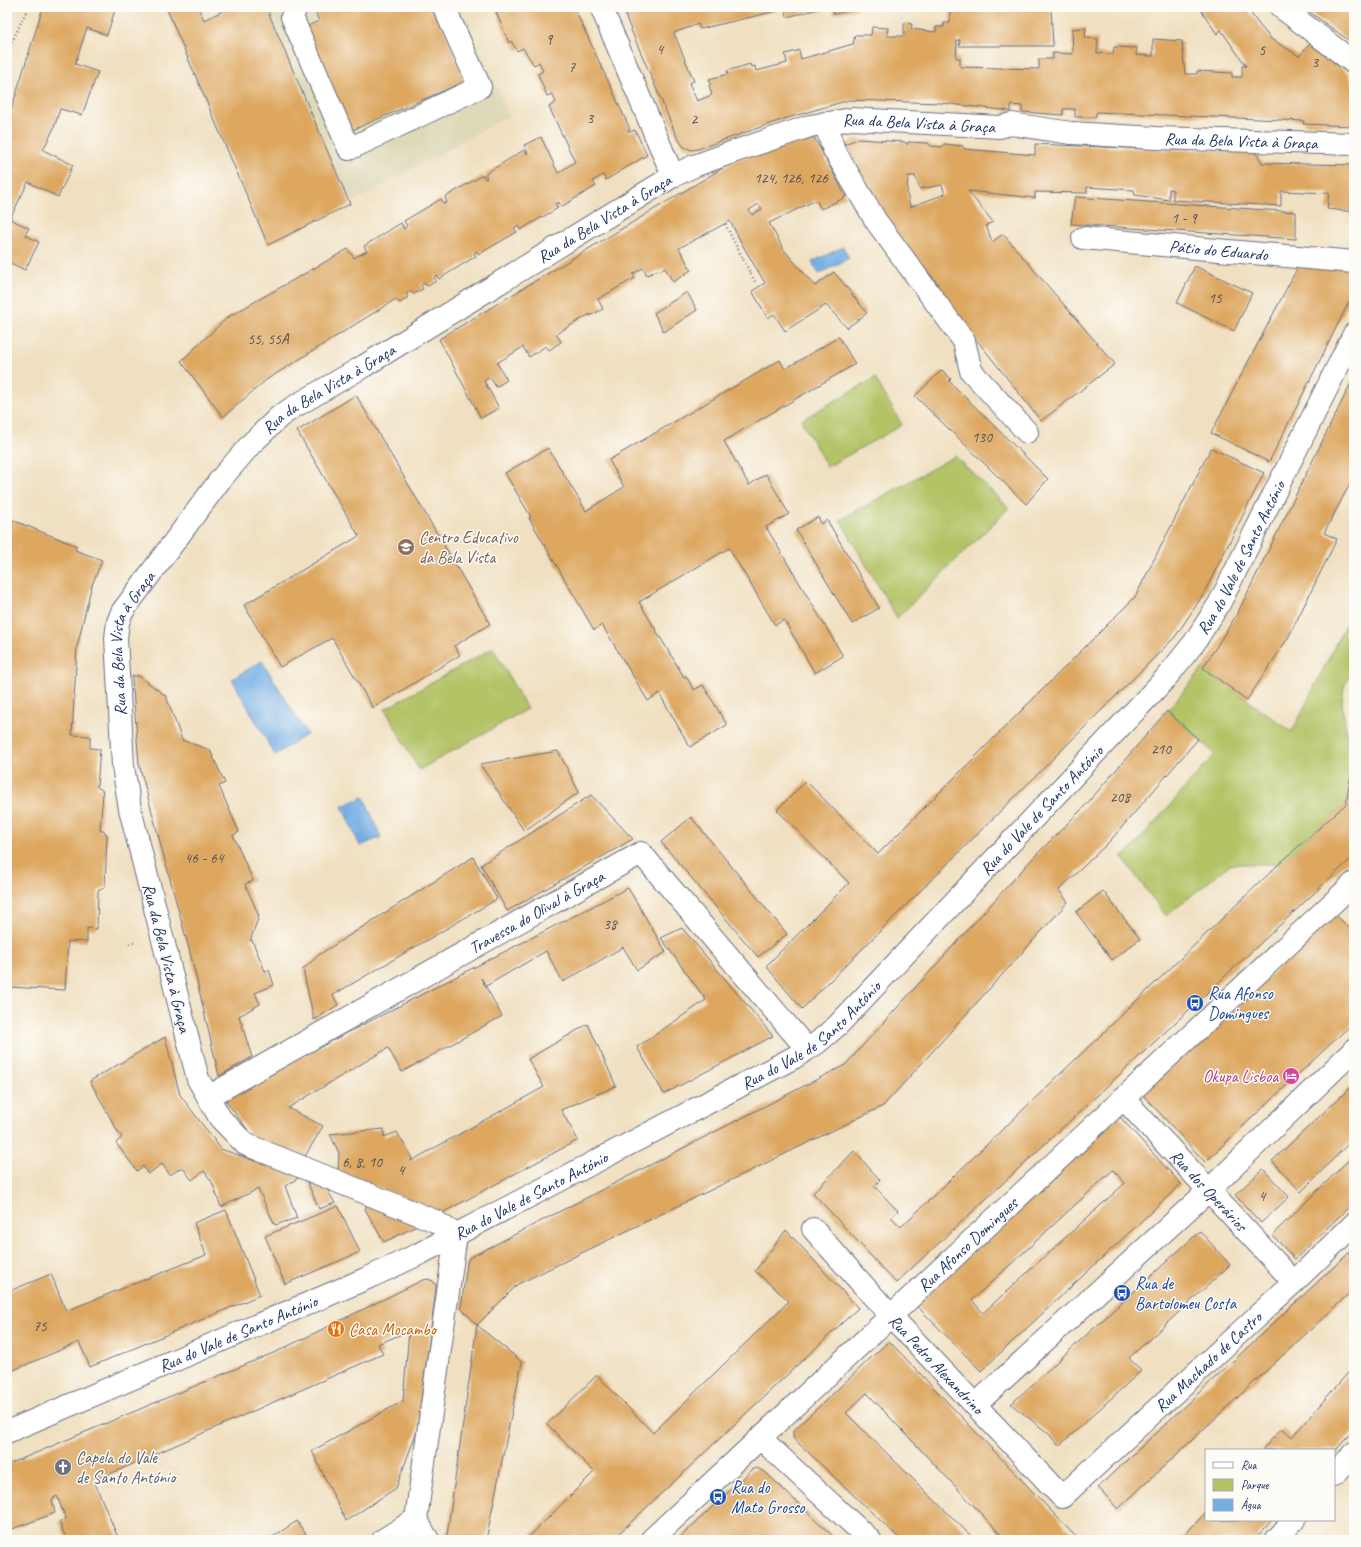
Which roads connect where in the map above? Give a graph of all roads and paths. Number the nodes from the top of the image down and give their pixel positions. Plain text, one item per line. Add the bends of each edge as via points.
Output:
1 (28, 7) edge
2 (296, 7) edge
3 (444, 7) edge
4 (601, 7) edge
5 (1281, 7) edge
6 (7, 52) edge
7 (1354, 63) edge
8 (825, 123) junction
9 (1354, 144) edge
10 (673, 176) junction
11 (725, 224) dead end
12 (1082, 238) dead end
13 (1354, 262) edge
14 (756, 284) dead end
15 (1354, 334) edge
16 (1027, 432) dead end
17 (1354, 883) edge
18 (807, 1049) junction
19 (1354, 1050) edge
20 (208, 1097) junction
21 (1123, 1098) junction
22 (1209, 1190) junction
23 (1354, 1224) edge
24 (813, 1229) dead end
25 (456, 1235) junction
26 (1294, 1282) junction
27 (890, 1316) junction
28 (975, 1405) junction
29 (7, 1432) edge
30 (760, 1438) junction
31 (1354, 1453) edge
32 (1335, 1474) edge
33 (1062, 1497) joint
34 (416, 1519) junction
35 (1293, 1521) edge
36 (383, 1540) edge
37 (428, 1540) edge
38 (651, 1540) edge
39 (870, 1540) edge
40 (1276, 1540) edge

1 - 6 path
2 - 3 street via 292,17 349,149 480,87
4 - 10 street
5 - 7 street
8 - 9 street, Rua da Bela Vista à Graça via 852,119 1000,127 1011,124 1071,134
8 - 10 street, Rua da Bela Vista à Graça via 733,152
8 - 16 street via 834,150 876,221 964,341 971,371
10 - 20 street, Rua da Bela Vista à Graça via 279,417 220,480 122,612 116,638 123,766 130,809 198,1079
11 - 14 path
12 - 13 street, Pátio do Eduardo
15 - 18 street, Rua do Vale de Santo António via 1219,604 1194,643 1165,679 838,1025
17 - 21 street, Rua Afonso Domingues
18 - 20 street, Travessa do Olival à Graça via 641,853
18 - 25 street, Rua do Vale de Santo António
19 - 22 street
20 - 25 street, Rua da Bela Vista à Graça via 220,1118 245,1144 436,1221
21 - 22 street, Rua dos Operários
21 - 27 street, Rua Afonso Domingues
22 - 26 street, Rua dos Operários
22 - 28 street
23 - 26 street, Rua Machado de Castro
24 - 27 street, Rua Pedro Alexandrino
25 - 29 street, Rua do Vale de Santo António via 370,1277
25 - 34 street
26 - 33 street, Rua Machado de Castro
27 - 28 street, Rua Pedro Alexandrino
27 - 30 street, Rua Afonso Domingues
28 - 33 street, Rua Pedro Alexandrino
30 - 38 street, Rua Afonso Domingues
30 - 39 street
31 - 32 street
34 - 36 street
34 - 37 street
35 - 40 street

